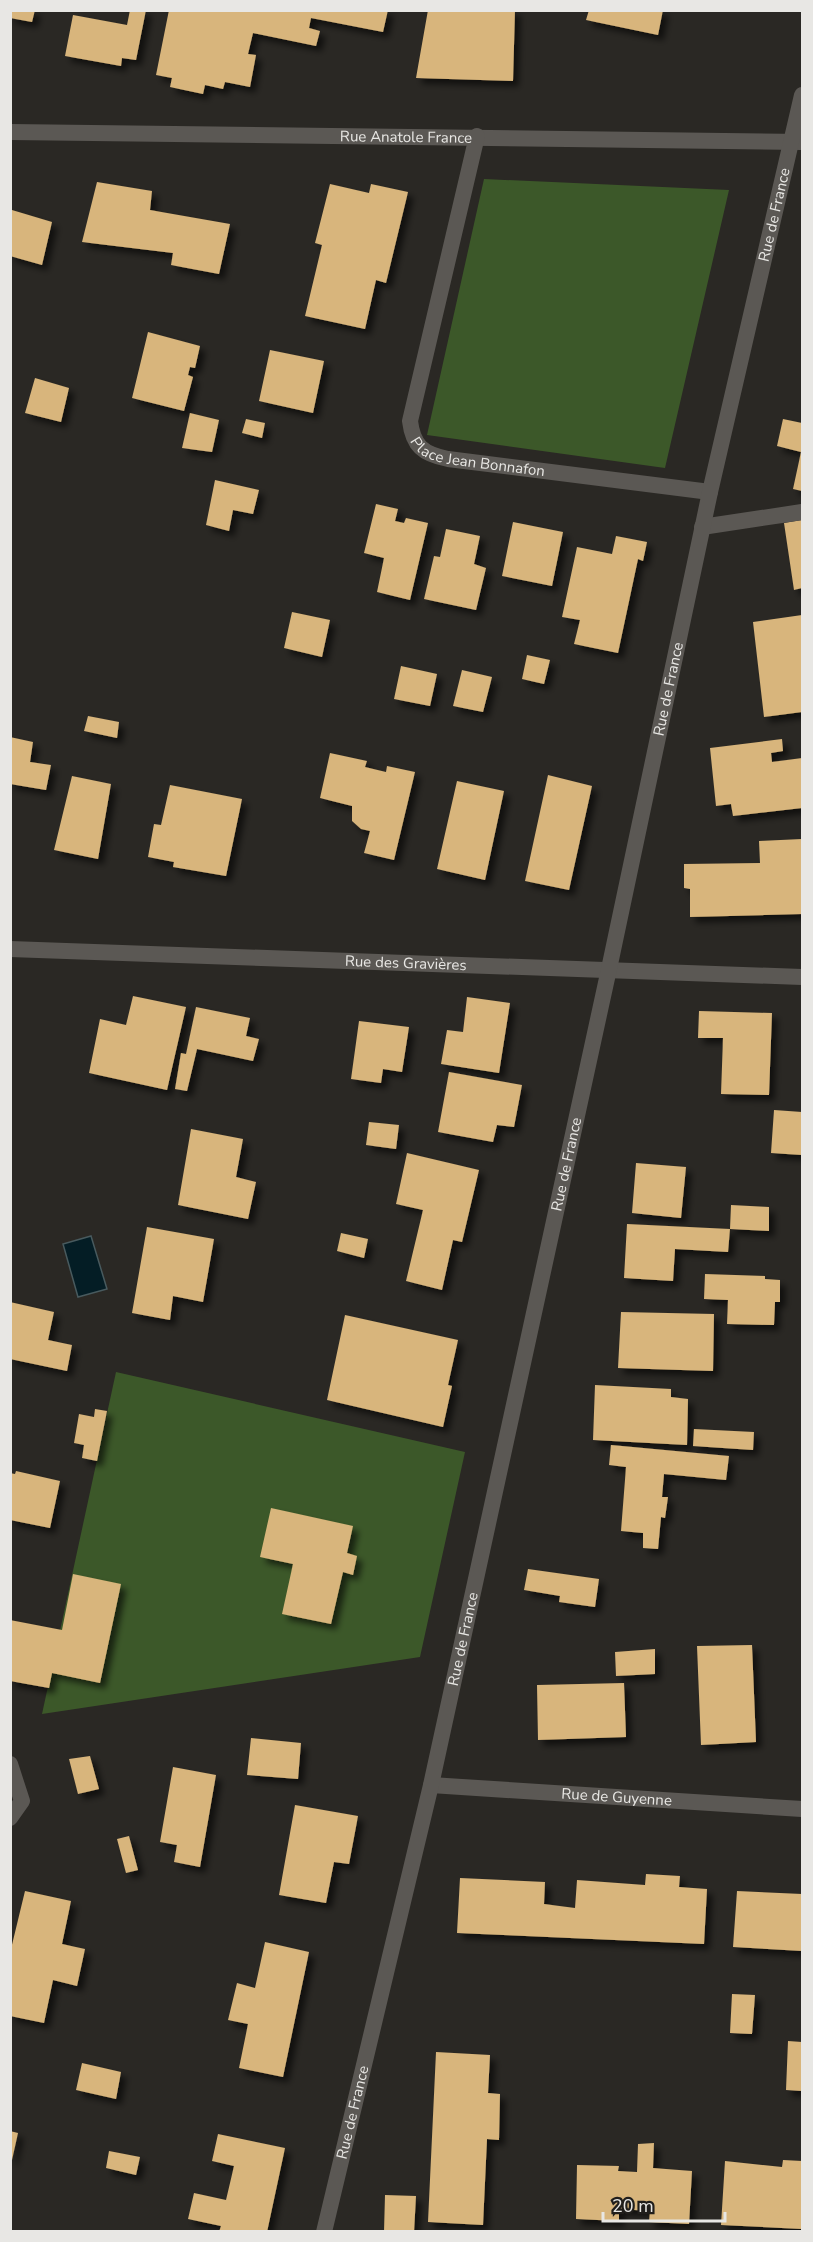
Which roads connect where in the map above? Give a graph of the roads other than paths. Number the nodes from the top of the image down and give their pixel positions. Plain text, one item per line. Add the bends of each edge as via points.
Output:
1 (802, 95) edge
2 (10, 132) edge
3 (477, 136) junction
4 (797, 142) edge
5 (710, 492) junction
6 (802, 512) edge
7 (702, 527) junction
8 (10, 949) edge
9 (609, 969) junction
10 (802, 977) edge
11 (10, 1764) edge
12 (431, 1785) junction
13 (802, 1809) edge
14 (10, 1818) edge
15 (324, 2232) edge

1 - 4 street, Rue de France
2 - 3 street, Rue Anatole France
3 - 4 street, Rue Anatole France
3 - 5 street, Place Jean Bonnafon via 411,421 412,438 434,456 448,459
4 - 5 street, Rue de France
5 - 7 street, Rue de France
6 - 7 street
7 - 9 street, Rue de France
8 - 9 street, Rue des Gravières
9 - 10 street, Rue des Gravières
9 - 12 street, Rue de France
11 - 14 street via 22,1801
12 - 13 street, Rue de Guyenne
12 - 15 street, Rue de France

